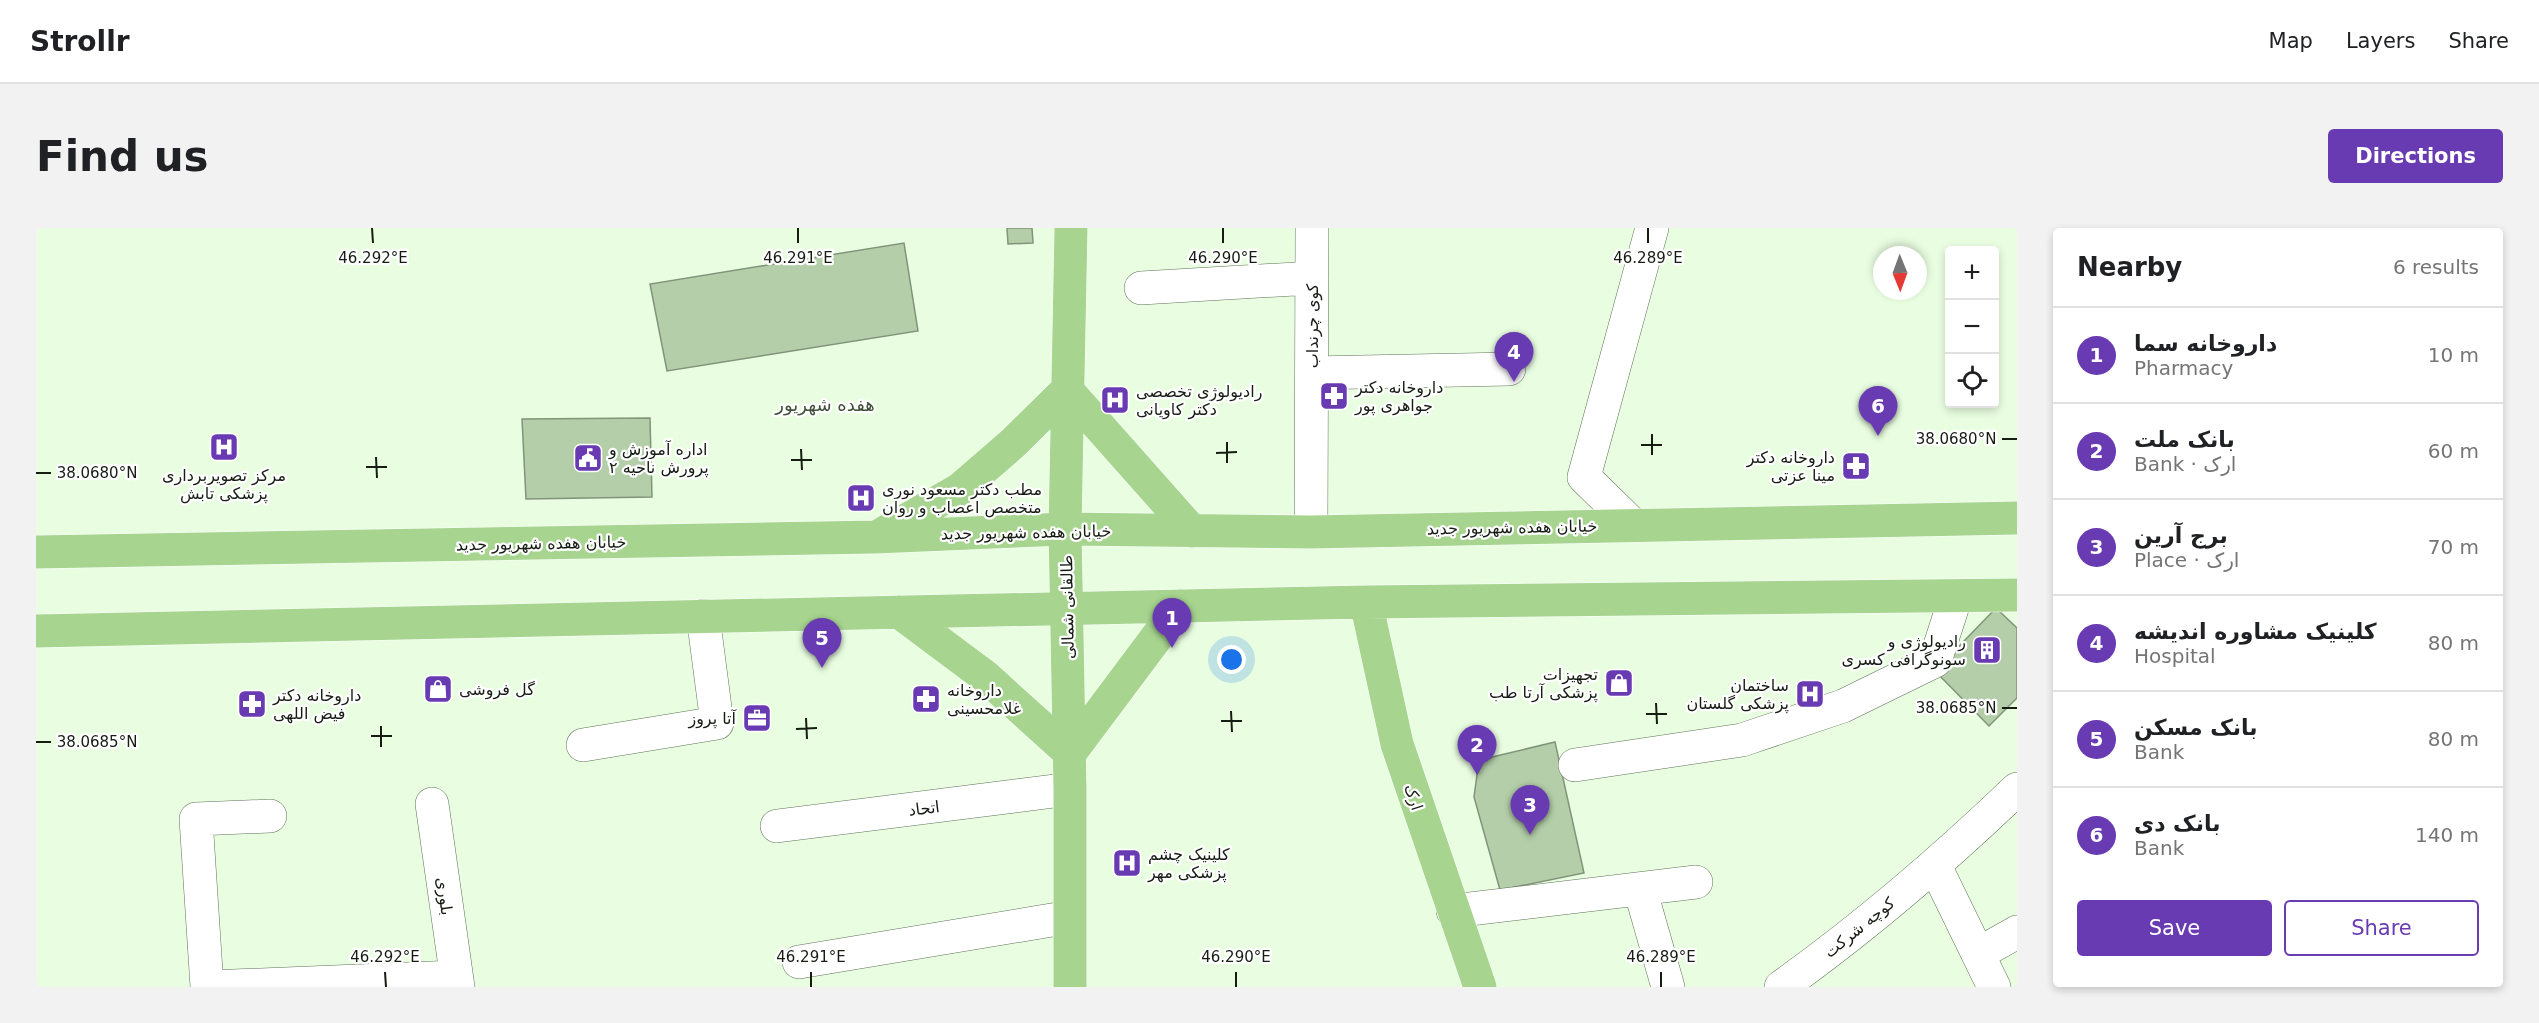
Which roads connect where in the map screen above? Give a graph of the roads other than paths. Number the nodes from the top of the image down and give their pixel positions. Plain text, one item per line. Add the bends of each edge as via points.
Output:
1 (1071, 228) edge
2 (1312, 228) edge
3 (1652, 228) edge
4 (1312, 278) junction
5 (1141, 288) dead end
6 (1509, 369) dead end
7 (1312, 373) junction
8 (1067, 390) junction
9 (2017, 519) edge
10 (1633, 525) junction
11 (1065, 530) junction
12 (1192, 531) junction
13 (1311, 532) junction
14 (876, 537) junction
15 (36, 552) edge
16 (2017, 595) edge
17 (1956, 596) junction
18 (1366, 602) junction
19 (1180, 606) junction
20 (1065, 609) junction
21 (899, 612) junction
22 (703, 616) junction
23 (36, 631) edge
24 (583, 745) dead end
25 (1070, 753) junction
26 (1575, 765) dead end
27 (1070, 789) junction
28 (2017, 789) edge
29 (432, 804) dead end
30 (270, 816) dead end
31 (777, 826) dead end
32 (1935, 866) junction
33 (1696, 882) dead end
34 (1640, 889) junction
35 (1453, 911) junction
36 (1070, 917) junction
37 (2017, 932) edge
38 (1978, 954) junction
39 (799, 962) dead end
40 (457, 982) edge
41 (209, 987) edge
42 (1070, 987) edge
43 (1480, 987) edge
44 (1668, 987) edge
45 (1781, 987) edge
46 (1994, 987) edge

1 - 8 main road, طالقانی شمالی
2 - 4 street, کوی چرنداب
3 - 10 street via 1584,477
4 - 5 street
4 - 7 street, کوی چرنداب
6 - 7 street
7 - 13 street, کوی چرنداب
8 - 11 main road, طالقانی شمالی
8 - 12 main road
8 - 14 main road via 960,489
9 - 10 main road, خیابان هفده شهریور جدید
10 - 13 main road, خیابان هفده شهریور جدید
11 - 12 main road, خیابان هفده شهریور جدید
11 - 14 main road, خیابان هفده شهریور جدید
11 - 20 main road, طالقانی شمالی
12 - 13 main road, خیابان هفده شهریور جدید
14 - 15 main road, خیابان هفده شهریور جدید
16 - 17 main road
17 - 18 main road
17 - 26 street via 1935,661 1843,706 1742,740
18 - 19 main road
18 - 35 main road, ارک via 1397,744
19 - 20 main road
19 - 25 main road
20 - 21 main road
20 - 25 main road, طالقانی شمالی
21 - 22 main road
21 - 25 main road via 986,677
22 - 23 main road
22 - 24 street via 717,723
25 - 27 main road, طالقانی شمالی
27 - 31 street, اتحاد
27 - 36 main road, طالقانی شمالی
28 - 32 street, کوچه شرکت
29 - 40 street, بلوری
30 - 41 street via 196,819
32 - 38 street
32 - 45 street, کوچه شرکت via 1827,955
33 - 34 street
34 - 35 street
34 - 44 street
35 - 43 main road, ارک
36 - 39 street
36 - 42 main road, طالقانی شمالی
37 - 38 street
38 - 46 street
40 - 41 street

